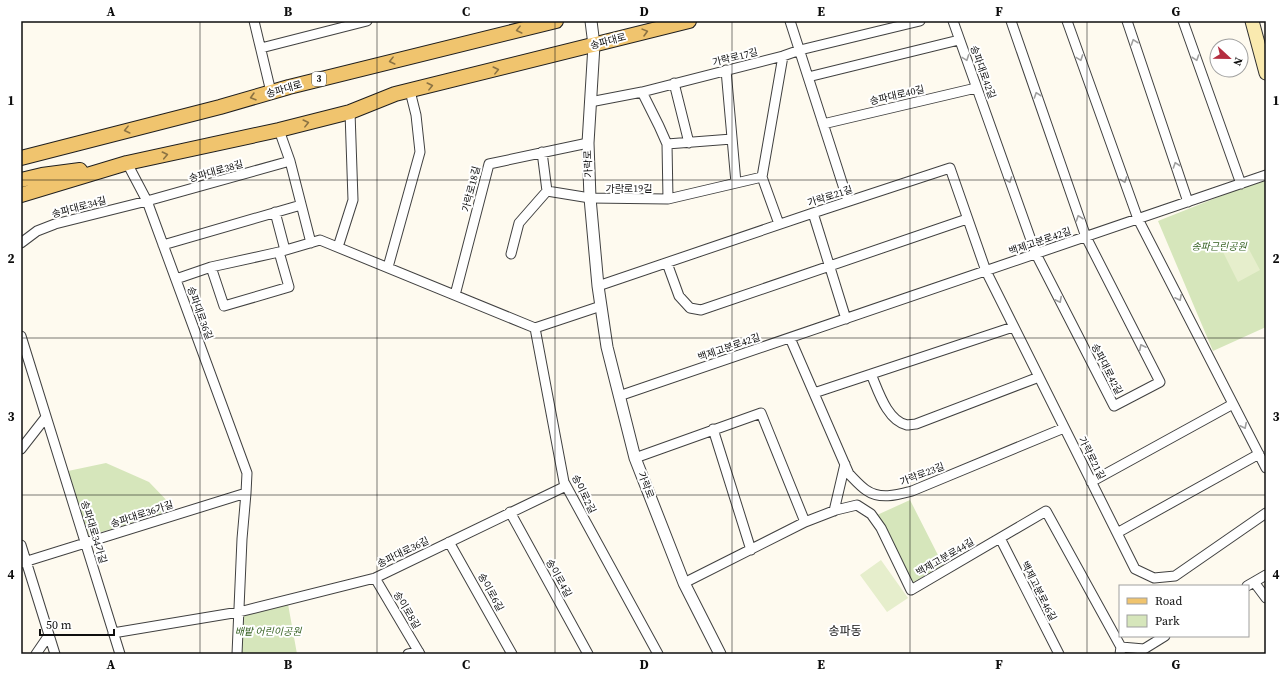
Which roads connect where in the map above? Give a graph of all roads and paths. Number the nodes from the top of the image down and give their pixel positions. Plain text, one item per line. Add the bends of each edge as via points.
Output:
1 (254, 21) edge
2 (367, 21) edge
3 (556, 21) edge
4 (591, 21) edge
5 (689, 21) edge
6 (790, 21) edge
7 (920, 21) edge
8 (953, 21) edge
9 (1011, 21) edge
10 (1067, 21) edge
11 (1127, 21) edge
12 (1183, 21) edge
13 (1252, 21) edge
14 (959, 40) junction
15 (594, 45) junction
16 (261, 48) junction
17 (800, 50) junction
18 (783, 56) junction
19 (726, 70) junction
20 (1266, 72) edge
21 (808, 77) junction
22 (674, 83) junction
23 (976, 88) junction
24 (410, 91) junction
25 (271, 92) junction
26 (642, 92) junction
27 (590, 102) junction
28 (350, 112) junction
29 (823, 124) junction
30 (279, 130) junction
31 (732, 139) junction
32 (83, 142) junction
33 (588, 143) junction
34 (689, 143) junction
35 (666, 144) junction
36 (21, 148) edge
37 (542, 152) junction
38 (21, 158) edge
39 (290, 161) junction
40 (127, 163) junction
41 (1266, 176) edge
42 (762, 177) junction
43 (21, 180) edge
44 (736, 183) junction
45 (1241, 184) junction
46 (547, 191) junction
47 (21, 195) edge
48 (590, 198) junction
49 (668, 199) junction
50 (147, 201) junction
51 (848, 201) junction
52 (1188, 202) junction
53 (301, 204) junction
54 (275, 212) junction
55 (813, 213) junction
56 (967, 219) junction
57 (1138, 219) junction
58 (779, 224) junction
59 (1086, 237) junction
60 (311, 242) junction
61 (21, 243) edge
62 (164, 245) junction
63 (338, 247) junction
64 (282, 251) junction
65 (511, 254) dead end
66 (1036, 254) junction
67 (667, 263) junction
68 (829, 265) junction
69 (211, 267) junction
70 (388, 267) junction
71 (986, 271) junction
72 (176, 279) junction
73 (598, 286) junction
74 (455, 295) junction
75 (601, 306) junction
76 (846, 319) junction
77 (1013, 326) junction
78 (535, 328) junction
79 (790, 338) junction
80 (22, 343) edge
81 (871, 374) junction
82 (1039, 377) junction
83 (814, 393) junction
84 (619, 396) junction
85 (1233, 404) junction
86 (46, 417) junction
87 (1064, 428) junction
88 (713, 429) junction
89 (21, 448) edge
90 (1259, 454) junction
91 (635, 458) junction
92 (845, 464) junction
93 (1266, 468) edge
94 (1091, 482) junction
95 (566, 486) junction
96 (246, 492) junction
97 (834, 511) junction
98 (510, 512) junction
99 (1266, 513) edge
100 (805, 522) junction
101 (1117, 533) junction
102 (1000, 538) junction
103 (449, 542) junction
104 (86, 543) junction
105 (21, 545) edge
106 (751, 550) junction
107 (24, 562) edge
108 (1266, 575) edge
109 (375, 578) junction
110 (684, 583) junction
111 (1251, 584) edge
112 (1266, 598) edge
113 (239, 612) junction
114 (113, 633) junction
115 (49, 635) junction
116 (1163, 637) edge
117 (1121, 650) edge
118 (420, 653) edge
119 (36, 654) edge
120 (56, 654) edge
121 (120, 654) edge
122 (237, 654) edge
123 (408, 654) edge
124 (512, 654) edge
125 (588, 654) edge
126 (658, 654) edge
127 (720, 654) edge
128 (1060, 654) edge

1 - 16 street
2 - 16 street
3 -> 25 main road, 송파대로 / 3
4 - 15 street, 가락로
15 -> 5 main road, 송파대로
6 - 17 street
7 - 17 street
8 - 14 street, 송파대로42길
59 -> 9 street, 송파대로42길
10 -> 57 street
52 -> 11 street
12 -> 45 street
13 - 20 main road
14 - 21 street
14 -> 23 street, 송파대로42길
24 -> 15 main road, 송파대로
15 - 27 street, 가락로
16 - 25 street
17 - 18 street, 가락로17길
17 - 21 street
18 - 19 street, 가락로17길
18 - 42 street
19 - 22 street, 가락로17길
19 - 31 street
21 - 29 street
22 - 26 street, 가락로17길
22 - 34 street
23 - 29 street, 송파대로40길
23 -> 66 street, 송파대로42길
24 - 28 main road, 송파대로 via 395,94
24 - 70 street via 416,115 420,152
25 -> 32 main road, 송파대로 / 3
26 - 27 street, 가락로17길
26 - 35 street
27 - 33 street, 가락로
30 -> 28 main road, 송파대로
28 - 63 street via 353,200
29 - 51 street
30 - 39 street
40 -> 30 main road, 송파대로
31 - 34 street
31 - 44 street
32 - 36 main road via 55,141
32 - 38 main road, 3
33 - 37 street, 가락로18길
33 - 48 street, 가락로
34 - 35 street
35 - 49 street
37 - 46 street
37 - 74 street, 가락로18길 via 489,164
39 - 50 street, 송파대로38길
39 - 53 street
40 - 43 main road
40 - 47 main road, 송파대로
40 - 50 street, 송파대로36길
41 - 45 street, 백제고분로42길
42 - 44 street, 가락로19길
42 - 58 street
44 - 49 street, 가락로19길
45 - 52 street, 백제고분로42길
46 - 48 street, 가락로19길
46 - 65 street via 519,223
48 - 49 street, 가락로19길
48 - 73 street, 가락로
50 - 61 street, 송파대로34길 via 55,224 37,231
50 - 62 street, 송파대로36길
51 - 55 street, 가락로21길
51 - 56 street, 가락로21길 via 950,168
52 - 57 street, 백제고분로42길
53 - 54 street
53 - 60 street
54 - 62 street
54 - 64 street
55 - 58 street, 가락로21길
55 - 68 street
56 - 68 street
56 - 71 street, 가락로21길
57 - 59 street, 백제고분로42길
57 -> 85 street
58 - 67 street, 가락로21길
59 - 66 street, 백제고분로42길
66 -> 59 street, 송파대로42길 via 1114,406 1160,382
60 - 63 street, 송파대로36길 via 320,240
60 - 64 street, 송파대로36길
62 - 72 street, 송파대로36길
63 - 70 street, 송파대로36길
64 - 69 street, 송파대로36길
64 - 69 street via 289,286 224,306
66 - 71 street, 백제고분로42길
67 - 68 street via 679,296 690,308 701,310
67 - 73 street, 가락로21길
68 - 76 street
69 - 72 street, 송파대로36길
70 - 74 street, 송파대로36길
71 - 76 street, 백제고분로42길
71 - 77 street, 가락로21길
72 - 96 street, 송파대로36길 via 246,473
73 - 75 street, 가락로
74 - 78 street, 송파대로36길
75 - 78 street
75 - 84 street, 가락로 via 607,347
76 - 79 street, 백제고분로42길
77 - 81 street
77 - 82 street, 가락로21길
78 - 95 street, 송이로2길
79 - 83 street, 가락로23길
79 - 84 street, 백제고분로42길
80 - 86 street, 송파대로34가길
81 - 82 street via 888,412 907,425 916,424
81 - 83 street
82 - 87 street, 가락로21길
83 - 92 street, 가락로23길
84 - 91 street, 가락로
85 -> 90 street
85 - 94 street
86 - 89 street
86 - 104 street, 송파대로34가길
87 - 92 street, 가락로23길 via 896,496 880,496 866,490 849,474
87 - 94 street, 가락로21길
88 - 91 street
88 - 100 street via 762,413
88 - 106 street
90 - 93 street
90 - 101 street
91 - 110 street, 가락로
92 - 97 street
94 - 101 street, 가락로21길
95 - 98 street, 송파대로36길
95 - 126 street, 송이로2길
96 - 104 street, 송파대로36가길
96 - 113 street, 송파대로36길
97 - 100 street, 백제고분로44길
97 - 102 street, 백제고분로44길 via 857,505 871,514 881,528 911,590
98 - 103 street, 송파대로36길
98 - 125 street, 송이로4길
99 - 101 street, 가락로21길 via 1175,576 1154,578 1135,569
100 - 106 street, 백제고분로44길
102 - 117 street, 백제고분로44길 via 1046,511
102 - 128 street, 백제고분로46길
103 - 109 street, 송파대로36길
103 - 124 street, 송이로6길
104 - 107 street, 송파대로36가길
104 - 114 street, 송파대로34가길
105 - 107 street
106 - 110 street, 백제고분로44길
107 - 115 street
108 - 111 street
109 - 113 street, 송파대로36길
109 - 118 street, 송이로8길
110 - 127 street, 가락로
111 - 112 street
113 - 114 street, 송파대로36길
113 - 122 street, 송파대로36길
114 - 121 street, 송파대로34가길
115 - 119 street
115 - 120 street
116 - 117 street, 백제고분로44길 via 1144,649
118 - 123 street

